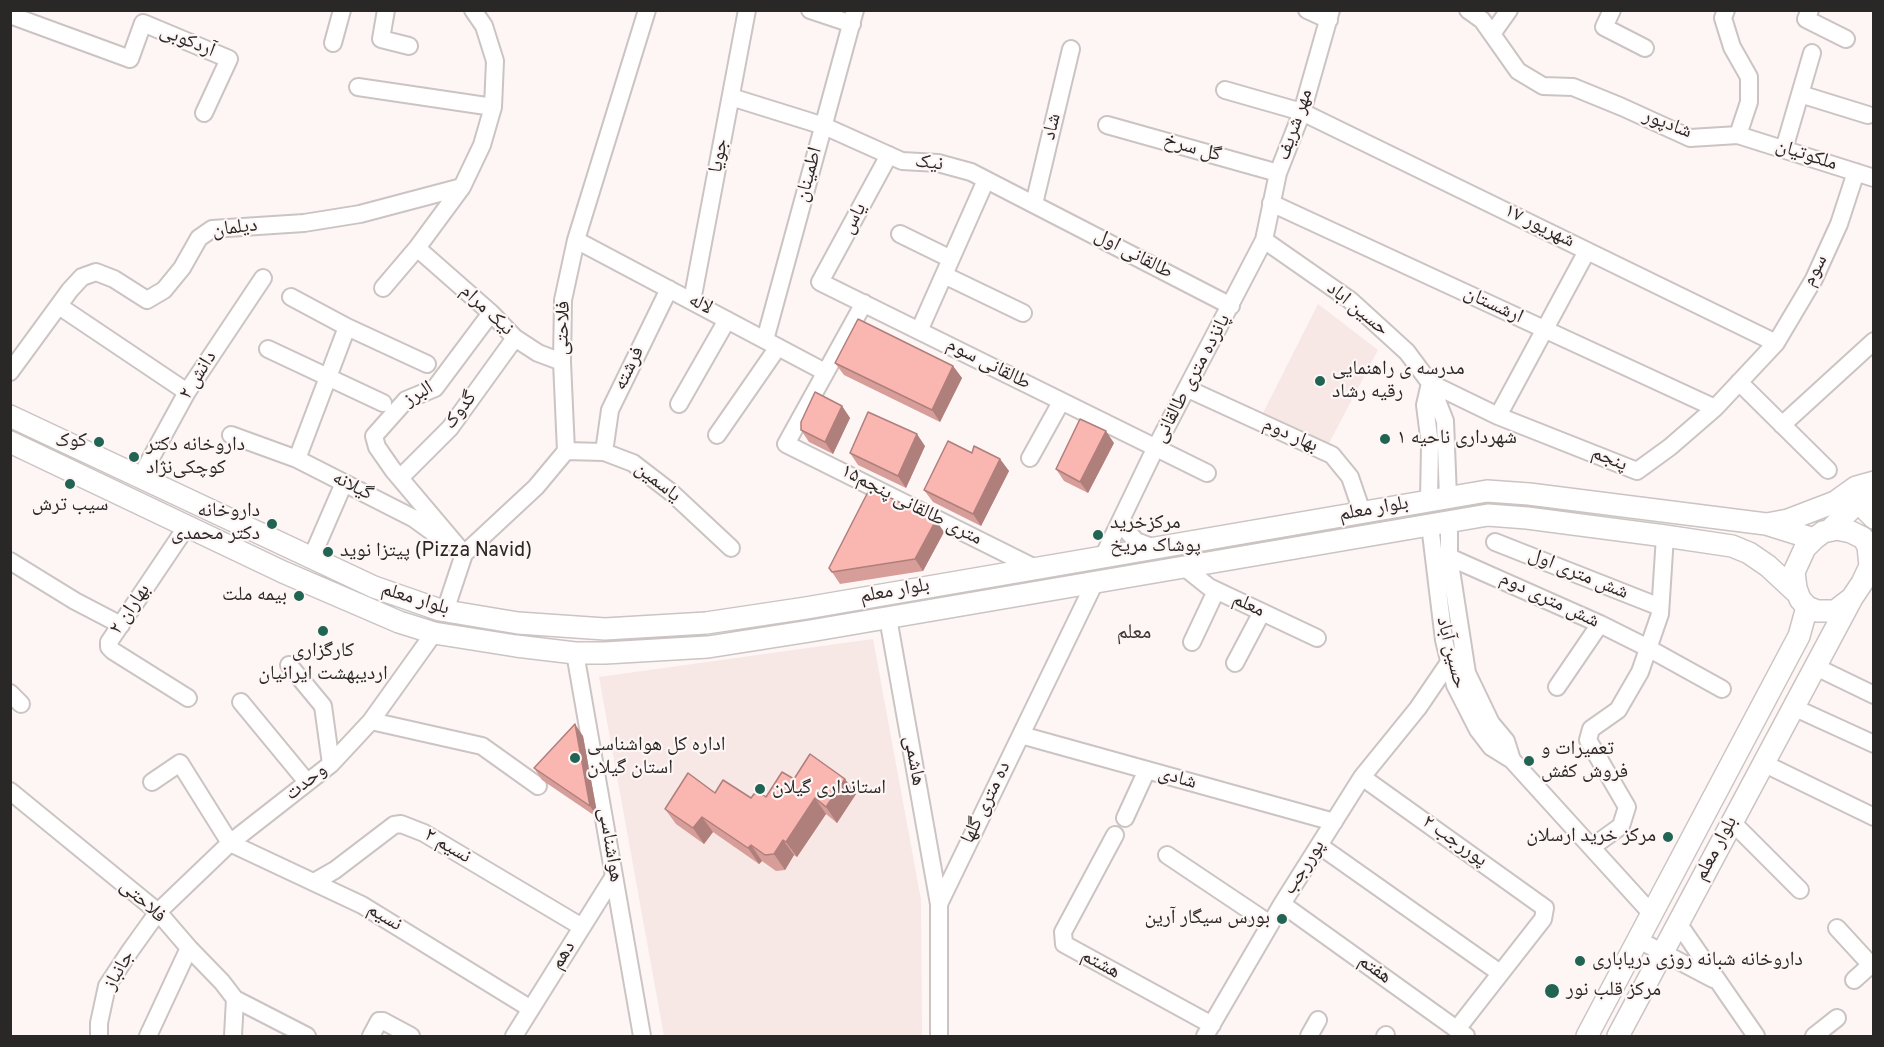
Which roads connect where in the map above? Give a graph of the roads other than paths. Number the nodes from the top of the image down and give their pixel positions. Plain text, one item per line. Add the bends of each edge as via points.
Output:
1 (342, 10) edge
2 (386, 10) edge
3 (473, 10) edge
4 (647, 10) edge
5 (747, 10) edge
6 (810, 10) edge
7 (1307, 10) edge
8 (1468, 10) edge
9 (1509, 10) edge
10 (1612, 10) edge
11 (1726, 10) edge
12 (1810, 10) edge
13 (10, 15) edge
14 (1330, 15) edge
15 (854, 17) edge
16 (1492, 34) junction
17 (1846, 39) dead end
18 (333, 43) dead end
19 (410, 46) dead end
20 (1645, 48) dead end
21 (1071, 49) dead end
22 (1812, 53) dead end
23 (358, 87) dead end
24 (1225, 90) dead end
25 (1800, 94) junction
26 (731, 97) junction
27 (493, 107) junction
28 (1302, 112) junction
29 (204, 113) dead end
30 (1868, 115) dead end
31 (1107, 125) dead end
32 (824, 126) junction
33 (1738, 135) junction
34 (1784, 149) junction
35 (889, 155) junction
36 (1856, 172) junction
37 (1278, 173) junction
38 (1874, 178) edge
39 (986, 180) junction
40 (462, 187) junction
41 (1271, 203) junction
42 (1034, 204) junction
43 (900, 234) dead end
44 (576, 240) junction
45 (1264, 240) junction
46 (417, 249) junction
47 (1587, 251) junction
48 (951, 259) junction
49 (944, 275) junction
50 (263, 278) dead end
51 (820, 282) joint
52 (383, 288) dead end
53 (669, 289) junction
54 (291, 297) dead end
55 (692, 301) junction
56 (864, 303) junction
57 (59, 306) junction
58 (1231, 306) junction
59 (1023, 313) dead end
60 (491, 314) junction
61 (727, 320) junction
62 (347, 327) junction
63 (1545, 330) junction
64 (920, 331) junction
65 (515, 338) junction
66 (1874, 341) edge
67 (1776, 343) junction
68 (772, 344) junction
69 (268, 349) dead end
70 (1759, 360) joint
71 (562, 362) junction
72 (427, 364) dead end
73 (10, 372) edge
74 (825, 372) junction
75 (328, 377) junction
76 (1739, 382) junction
77 (1430, 383) junction
78 (1188, 389) junction
79 (187, 392) junction
80 (1061, 402) junction
81 (383, 403) dead end
82 (680, 404) dead end
83 (1715, 408) junction
84 (10, 416) edge
85 (1498, 416) junction
86 (1782, 425) junction
87 (231, 435) dead end
88 (717, 435) dead end
89 (10, 442) edge
90 (1155, 449) junction
91 (566, 451) junction
92 (604, 452) junction
93 (1030, 458) dead end
94 (297, 459) junction
95 (1828, 470) dead end
96 (1206, 473) dead end
97 (140, 478) junction
98 (400, 478) junction
99 (344, 483) junction
100 (1871, 487) edge
101 (1438, 499) junction
102 (1362, 512) junction
103 (1122, 518) junction
104 (1874, 518) edge
105 (1439, 523) junction
106 (1766, 524) junction
107 (187, 526) junction
108 (1822, 534) junction
109 (1665, 536) junction
110 (1495, 542) dead end
111 (731, 548) dead end
112 (1154, 548) junction
113 (464, 554) junction
114 (1103, 557) junction
115 (1449, 557) junction
116 (311, 559) junction
117 (10, 561) edge
118 (1872, 562) edge
119 (1184, 567) junction
120 (1035, 568) junction
121 (1095, 582) junction
122 (1216, 591) junction
123 (1852, 598) junction
124 (1802, 600) junction
125 (1660, 607) junction
126 (445, 611) junction
127 (1262, 612) junction
128 (888, 618) junction
129 (1600, 624) junction
130 (121, 625) junction
131 (434, 633) junction
132 (1317, 638) dead end
133 (1192, 642) dead end
134 (1648, 648) junction
135 (575, 653) junction
136 (1456, 658) junction
137 (1235, 663) dead end
138 (289, 665) dead end
139 (1814, 666) junction
140 (1467, 673) junction
141 (1455, 685) junction
142 (1557, 687) dead end
143 (1722, 688) dead end
144 (1874, 695) edge
145 (188, 698) dead end
146 (242, 702) dead end
147 (1793, 707) junction
148 (1418, 708) junction
149 (370, 720) junction
150 (1021, 735) junction
151 (1874, 744) edge
152 (1512, 760) junction
153 (1763, 763) junction
154 (331, 764) junction
155 (1147, 770) junction
156 (1362, 777) junction
157 (152, 782) dead end
158 (307, 783) junction
159 (538, 786) dead end
160 (10, 791) edge
161 (1874, 817) edge
162 (1125, 818) dead end
163 (1334, 822) junction
164 (1732, 822) junction
165 (1115, 835) dead end
166 (230, 843) junction
167 (1320, 846) junction
168 (1592, 847) junction
169 (1167, 855) dead end
170 (614, 876) junction
171 (314, 882) junction
172 (1800, 890) dead end
173 (939, 904) junction
174 (1282, 904) junction
175 (159, 912) junction
176 (1651, 914) junction
177 (1678, 923) junction
178 (1270, 924) junction
179 (582, 927) junction
180 (1837, 928) dead end
181 (1637, 939) junction
182 (189, 948) junction
183 (1662, 953) junction
184 (1872, 963) edge
185 (1500, 973) junction
186 (1854, 980) dead end
187 (1716, 981) junction
188 (235, 999) junction
189 (531, 1009) junction
190 (1837, 1018) dead end
191 (1318, 1020) dead end
192 (1208, 1031) edge
193 (1462, 1033) edge
194 (99, 1036) edge
195 (148, 1036) edge
196 (233, 1036) edge
197 (308, 1036) edge
198 (371, 1036) edge
199 (411, 1036) edge
200 (514, 1036) edge
201 (642, 1036) edge
202 (939, 1036) edge
203 (1308, 1036) edge
204 (1587, 1036) edge
205 (1618, 1036) edge
206 (1756, 1036) edge
207 (1814, 1036) edge

1 - 18 street
2 - 19 street via 381,39
3 - 27 street via 484,26 495,61
4 - 44 street, فلاحتی
5 - 26 street, جویا
6 - 15 street
7 - 14 street
8 - 16 street, شادپور
9 - 16 street
10 - 20 street via 1604,27
11 - 33 street via 1723,18 1732,47 1749,77 1749,102
12 - 17 street via 1806,19
13 - 29 street, آردکوبی via 129,59 143,23 229,59
14 - 28 street, مهر شریف
15 - 32 street, اطمینان
16 - 33 street, شادپور via 1518,71 1544,86 1573,87 1690,138
21 - 42 street, شاد
22 - 25 street
23 - 27 street
24 - 28 street, ۱۷ شهریور
25 - 30 street
25 - 34 street
26 - 32 street, نیک
26 - 55 street, جویا
27 - 40 street via 482,145
28 - 37 street, مهر شریف
28 - 47 street, ۱۷ شهریور
31 - 37 street, گل سرخ
32 - 35 street, نیک
32 - 68 street, اطمینان
33 - 34 street, ملکوتیان
34 - 36 street, ملکوتیان
35 - 39 street, نیک via 902,161 938,163
35 - 51 street, یاس
36 - 38 street, ملکوتیان
36 - 67 street, سوم via 1839,224 1814,279
37 - 41 street, مهر شریف
39 - 42 street, نیک
39 - 48 street
40 - 46 street
40 - 57 street, دیلمان via 360,214 304,223 212,229 199,238 182,268 154,297 147,300 96,272 82,277
41 - 45 street, مهر شریف
41 - 63 street, ارشستان
42 - 58 street, طالقانی اول
43 - 48 street
44 - 53 street, لاله
44 - 71 street, فلاحتی via 563,300
45 - 58 street, پانزده متری طالقانی
45 - 77 street, حسین اباد via 1350,300 1407,352
46 - 52 street
46 - 60 street, نیک مرام
47 - 63 street
47 - 67 street, ۱۷ شهریور
48 - 49 street
49 - 59 street
49 - 64 street
50 - 79 street, دانش ۲
51 - 56 street, طالقانی سوم
53 - 55 street, لاله
53 - 92 street, فرشته via 610,410
54 - 62 street
55 - 61 street, لاله
56 - 64 street, طالقانی سوم
56 - 74 street
57 - 73 street
57 - 79 street
58 - 78 street, پانزده متری طالقانی
60 - 65 street, نیک مرام
60 - 98 street, البرز via 435,388 406,400 374,436 377,447
61 - 68 street, لاله
61 - 82 street
62 - 72 street
62 - 75 street
63 - 83 street, ارشستان
63 - 85 street
64 - 80 street, طالقانی سوم
65 - 71 street, نیک مرام
65 - 98 street, گدوک via 450,428
66 - 86 street
67 - 70 street, سوم
68 - 74 street, لاله
68 - 88 street
69 - 75 street
70 - 76 street, پنجم
71 - 91 street, فلاحتی
74 - 120 street, ۱۵متری طالقانی پنجم via 786,444
75 - 81 street
75 - 94 street
76 - 83 street, پنجم
76 - 86 street
77 - 85 street, پنجم
77 - 101 street via 1425,405
77 - 101 street, حسین اباد via 1445,421 1447,464
78 - 90 street, پانزده متری طالقانی
78 - 102 street, بهار دوم via 1332,455 1350,477
79 - 97 street, دانش ۲
80 - 90 street, طالقانی سوم
80 - 93 street
83 - 85 street, پنجم via 1637,471
84 - 97 main road, بلوار معلم
86 - 95 street
87 - 94 street, گیلانه
89 - 107 main road, بلوار معلم
90 - 96 street, طالقانی سوم
90 - 103 street, پانزده متری طالقانی
91 - 92 street, یاسمین
91 - 113 street via 536,487
92 - 111 street, یاسمین via 633,463
94 - 99 street, گیلانه
97 - 116 main road, بلوار معلم
98 - 113 street
99 - 113 street, گیلانه via 413,518
99 - 116 street
100 - 104 main road via 1865,497 1865,509
100 - 106 main road via 1856,487 1835,502
100 - 108 main road
101 - 102 main road, بلوار معلم
101 - 105 main road
101 - 106 main road, بلوار معلم via 1487,491 1529,494
102 - 112 main road, بلوار معلم
103 - 112 street via 1136,540
103 - 114 street, پانزده متری طالقانی
105 - 109 main road, بلوار معلم via 1488,515
105 - 115 street, حسین آباد
105 - 119 main road, بلوار معلم
105 - 136 street, حسین آباد via 1439,610
106 - 108 main road, بلوار معلم
107 - 130 street, بهاران ۲
107 - 131 main road, بلوار معلم via 365,609
108 - 118 main road via 1844,530 1863,538
108 - 124 main road via 1805,548 1797,562 1794,572
109 - 124 main road, بلوار معلم via 1731,546 1749,553
109 - 125 street
110 - 125 street, شش متری اول
112 - 114 main road, بلوار معلم
113 - 126 street
114 - 120 main road, بلوار معلم
114 - 121 main road
115 - 129 street, شش متری دوم
115 - 136 street, حسین آباد
116 - 126 main road, بلوار معلم via 374,587
117 - 130 street
118 - 123 main road
119 - 121 main road, بلوار معلم
119 - 122 street, معلم
120 - 126 main road, بلوار معلم via 705,623 605,629 518,623
121 - 128 main road, بلوار معلم
121 - 150 street, ده متری گلها
122 - 127 street, معلم
122 - 133 street
123 - 124 main road via 1826,612 1817,611
123 - 139 main road, بلوار معلم
124 - 176 main road, بلوار معلم via 1799,636
125 - 134 street
126 - 131 main road
127 - 132 street, معلم
127 - 137 street
128 - 135 main road, بلوار معلم via 708,647
128 - 173 street, هاشمی
129 - 134 street, شش متری دوم
129 - 142 street
130 - 145 street, بهاران ۲ via 109,647
131 - 135 main road, بلوار معلم
131 - 149 street, وحدت
134 - 143 street, شش متری دوم
134 - 168 street via 1640,672 1618,710 1591,729 1588,740 1627,807 1621,826
135 - 170 street, هواشناسی
136 - 140 street, حسین آباد
136 - 141 street, حسین آباد
136 - 148 street, پوررجب
138 - 154 street via 323,706
139 - 144 street
139 - 147 main road, بلوار معلم
140 - 141 street, پوررجب
140 - 152 street, حسین آباد via 1491,723 1506,741
141 - 148 street, پوررجب
141 - 152 street, حسین آباد via 1478,730 1491,747
146 - 158 street
147 - 151 street
147 - 153 main road, بلوار معلم
148 - 156 street, پوررجب
149 - 154 street, وحدت
149 - 159 street via 482,746
150 - 155 street, شادی
150 - 173 street, ده متری گلها
152 - 168 street, حسین آباد
153 - 161 street
153 - 164 main road, بلوار معلم
154 - 158 street, وحدت
155 - 162 street
155 - 163 street, شادی
156 - 163 street, پوررجب
156 - 185 street, پوررجب ۲ via 1545,908 1543,919
157 - 166 street via 180,763
158 - 166 street, وحدت
160 - 175 street, فلاحتی
163 - 167 street, پوررجب
164 - 172 street
164 - 177 main road, بلوار معلم
165 - 192 street, هشتم via 1064,932 1064,944
166 - 171 street, نسیم
166 - 175 street, وحدت
167 - 174 street, پوررجب
167 - 185 street
168 - 176 street, حسین آباد
169 - 178 street
170 - 179 street, دهم
170 - 201 street, هواشناسی
171 - 179 street, نسیم ٢ via 394,825 401,824 424,833
171 - 189 street, نسیم via 362,905
173 - 202 street, ده متری گلها
174 - 178 street, پوررجب
174 - 193 street, هفتم
175 - 182 street, فلاحتی
175 - 194 street, جانباز via 107,986
176 - 181 main road, بلوار معلم
177 - 183 main road, بلوار معلم
177 - 187 street
178 - 192 street, پوررجب
179 - 189 street, دهم
180 - 184 street
181 - 183 street
181 - 204 main road, بلوار معلم
182 - 188 street, فلاحتی
182 - 195 street
183 - 187 street
183 - 205 main road, بلوار معلم
184 - 186 street
185 - 193 street
187 - 206 street
188 - 196 street
188 - 197 street
189 - 200 street, دهم
190 - 207 street
191 - 203 street
198 - 199 street via 379,1021

